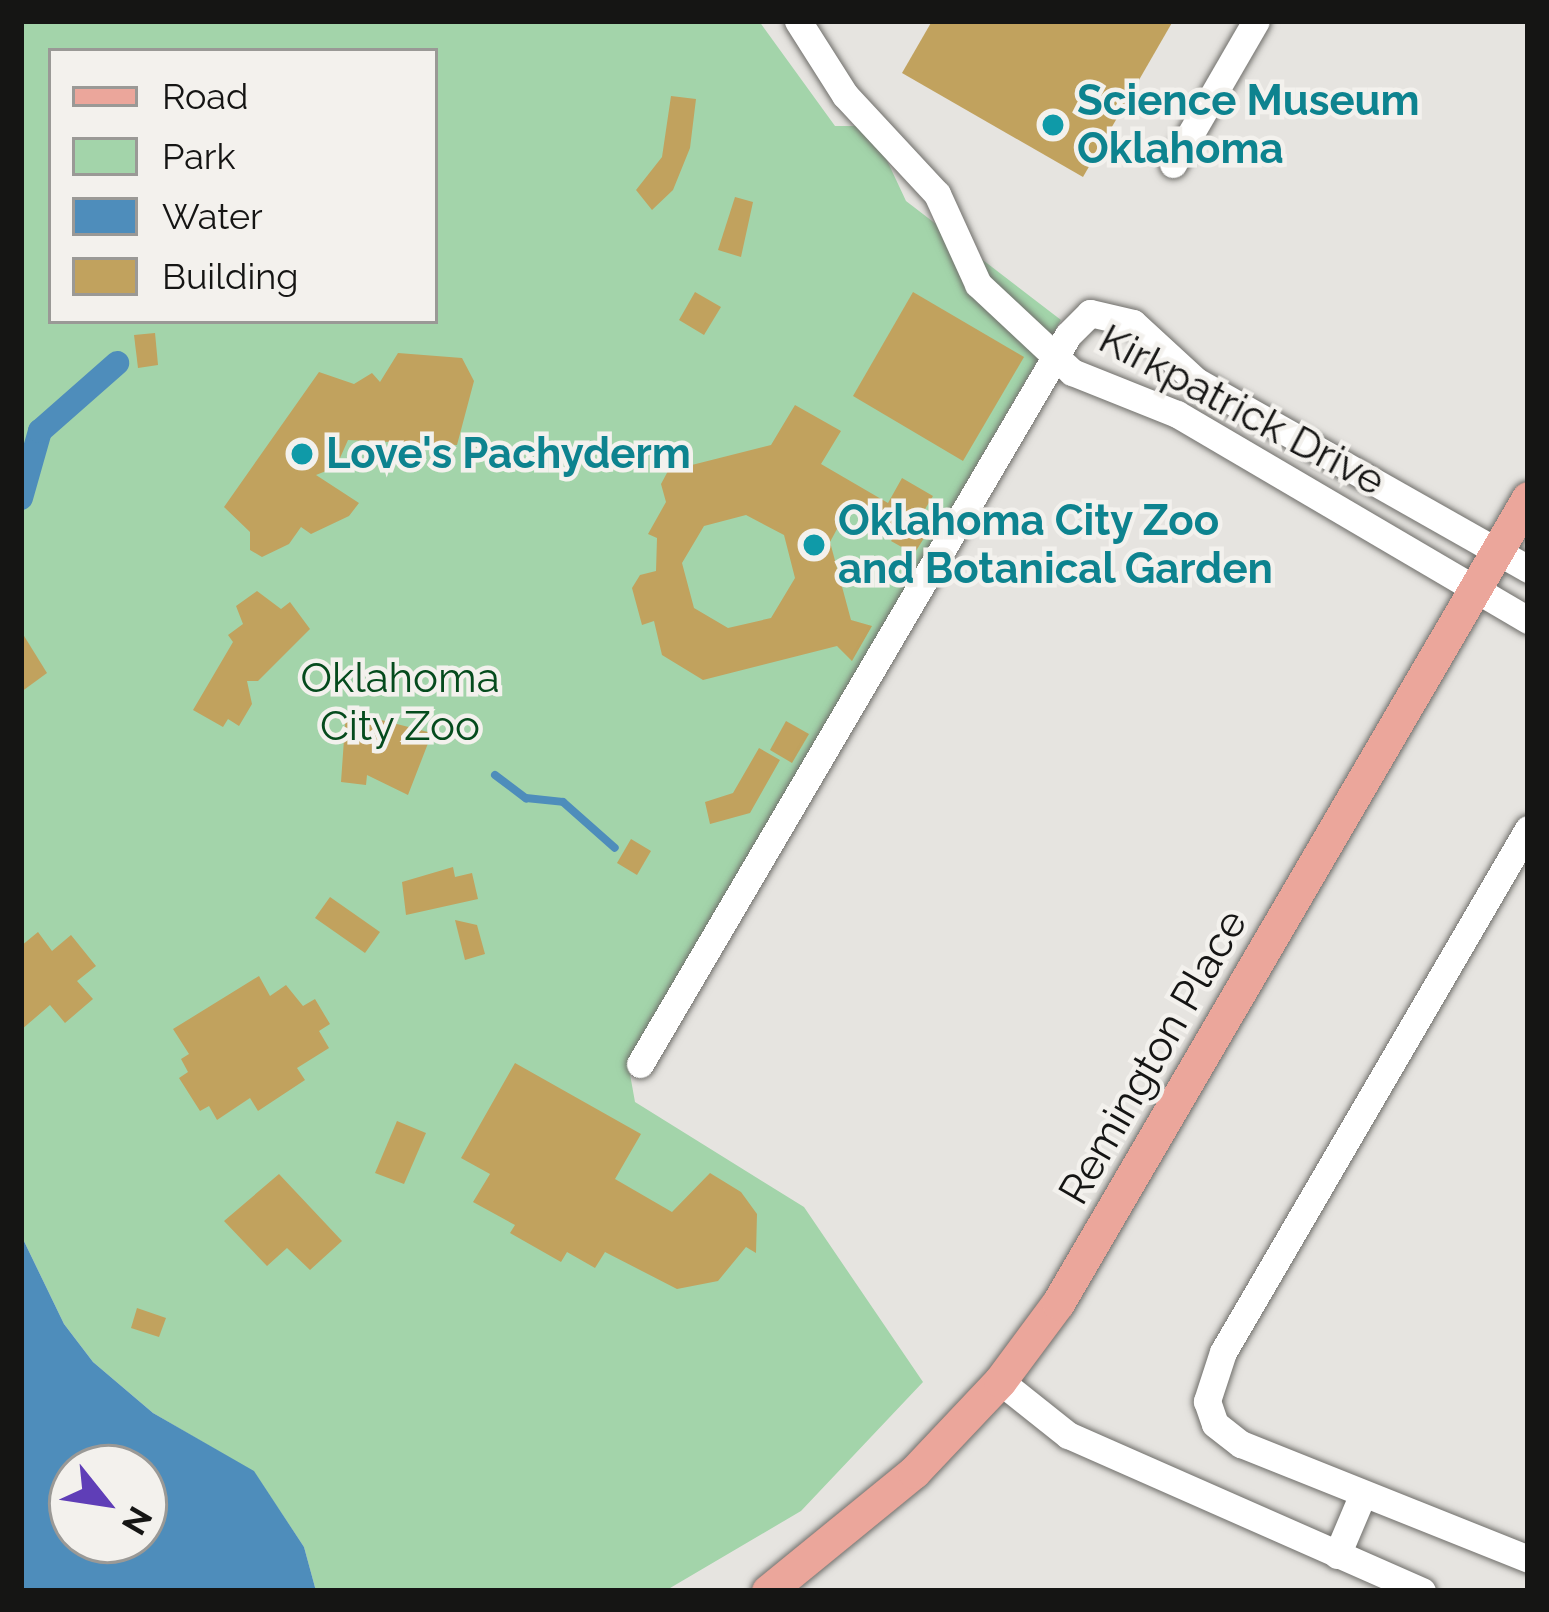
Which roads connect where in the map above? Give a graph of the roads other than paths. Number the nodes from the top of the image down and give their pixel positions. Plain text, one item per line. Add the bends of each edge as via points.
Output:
1 (798, 21) edge
2 (1256, 21) edge
3 (1173, 164) dead end
4 (1058, 355) junction
5 (1528, 499) edge
6 (1495, 552) junction
7 (1528, 569) edge
8 (1473, 587) junction
9 (1528, 620) edge
10 (1528, 829) edge
11 (640, 1064) dead end
12 (1000, 1381) junction
13 (1362, 1496) junction
14 (1337, 1555) junction
15 (1528, 1559) edge
16 (768, 1591) edge
17 (1422, 1591) edge

1 - 4 street via 845,95 937,194 978,284
2 - 3 street
4 - 6 street, Kirkpatrick Drive via 1078,322 1109,311 1165,347 1196,381
4 - 8 street, Kirkpatrick Drive via 1088,383 1177,414
4 - 11 street
5 - 6 main road, Remington Place
6 - 7 street
6 - 8 main road, Remington Place
8 - 9 street, Kirkpatrick Drive
8 - 12 main road, Remington Place via 1112,1221
10 - 13 street via 1208,1389 1210,1414 1231,1439
12 - 14 street via 1068,1436
12 - 16 main road, Remington Place via 914,1472
13 - 14 street
13 - 15 street
14 - 17 street

